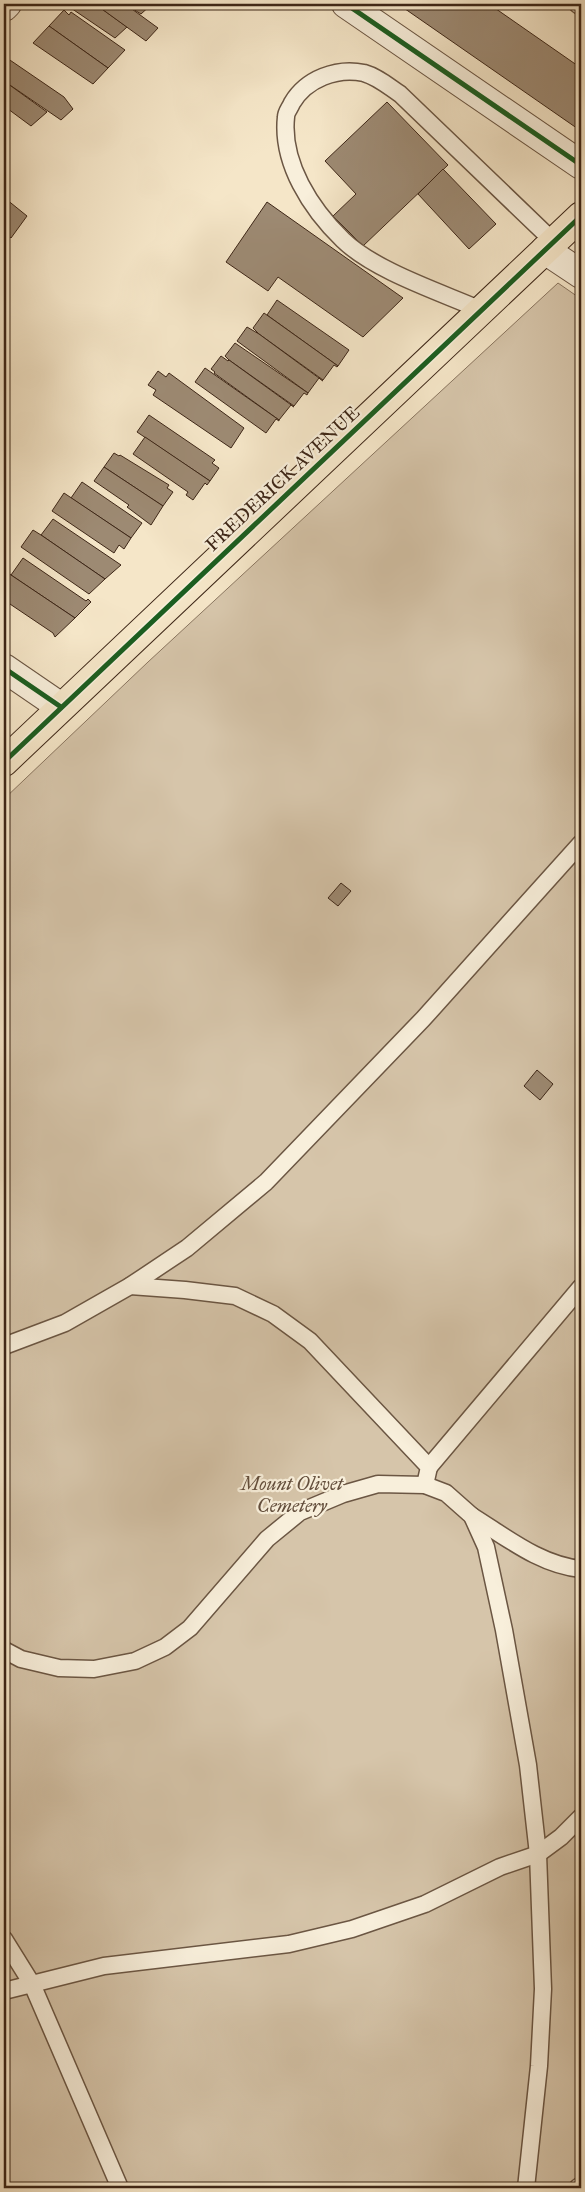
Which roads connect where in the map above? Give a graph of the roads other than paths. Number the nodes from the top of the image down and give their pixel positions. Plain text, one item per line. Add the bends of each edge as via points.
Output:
1 (7, 4) edge
2 (577, 4) edge
3 (353, 6) edge
4 (4, 7) edge
5 (581, 7) edge
6 (581, 165) edge
7 (581, 216) edge
8 (550, 246) junction
9 (581, 274) edge
10 (481, 310) junction
11 (4, 668) edge
12 (61, 708) junction
13 (4, 762) edge
14 (581, 843) edge
15 (130, 1286) junction
16 (581, 1287) edge
17 (4, 1346) edge
18 (428, 1467) junction
19 (425, 1485) junction
20 (472, 1516) junction
21 (581, 1569) edge
22 (4, 1650) edge
23 (581, 1817) edge
24 (538, 1854) junction
25 (4, 1938) edge
26 (32, 1984) junction
27 (4, 1990) edge
28 (581, 2185) edge
29 (120, 2188) edge
30 (526, 2188) edge
31 (577, 2188) edge

1 - 4 street
2 - 5 lane
3 - 6 street
7 - 8 main road, FREDERICK AVENUE
8 - 9 street
8 - 10 main road, FREDERICK AVENUE
8 - 10 lane via 400,94 381,80 353,72 320,78 306,85 286,114 288,152 305,193 324,220 345,242 377,264
10 - 12 main road, FREDERICK AVENUE
11 - 12 street
12 - 13 main road, FREDERICK AVENUE
14 - 15 lane via 423,1019 266,1182 188,1248
15 - 17 lane via 65,1323
15 - 18 lane via 236,1296 273,1314 310,1341
16 - 18 lane
18 - 19 lane
19 - 20 lane via 446,1493
19 - 22 lane via 378,1484 300,1512 268,1539 190,1628 165,1647 135,1661 94,1669 58,1668 22,1659
20 - 21 lane via 528,1552 566,1568
20 - 24 lane via 486,1547 504,1630 528,1765
23 - 24 lane
24 - 26 lane via 500,1867 425,1904 352,1929 289,1944 104,1966
24 - 30 lane via 543,1989 539,2066
25 - 26 lane
26 - 27 lane
26 - 29 lane
28 - 31 lane

